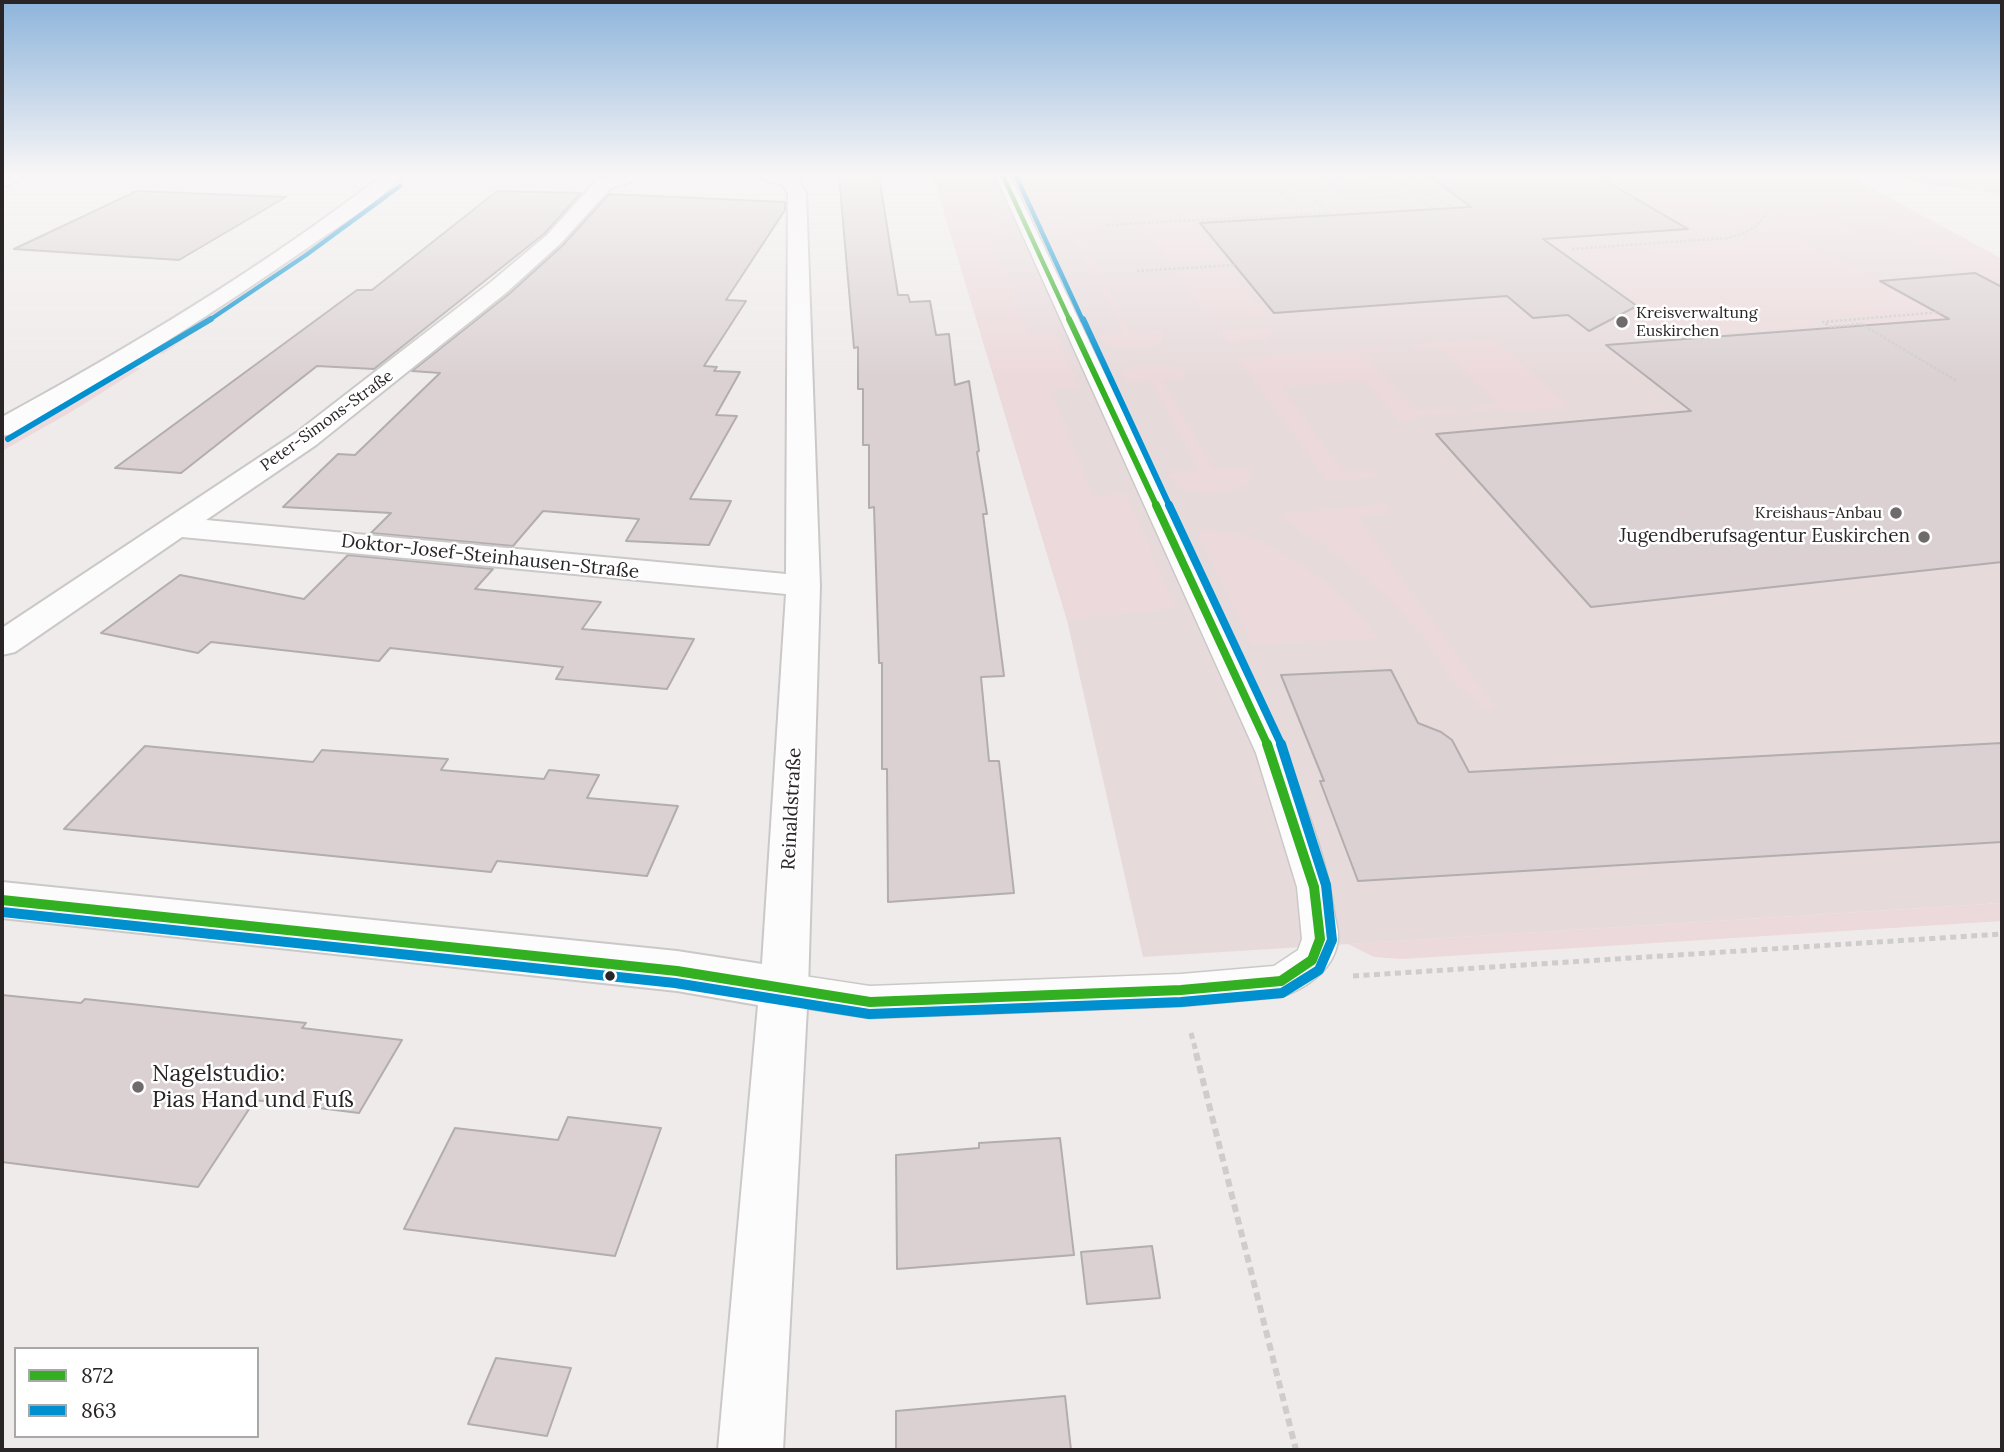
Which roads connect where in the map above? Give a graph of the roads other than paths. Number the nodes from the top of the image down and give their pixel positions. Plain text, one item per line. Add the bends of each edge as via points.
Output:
1 (298, 244) edge
2 (547, 244) edge
3 (798, 244) edge
4 (1034, 244) edge
5 (2, 428) edge
6 (177, 527) junction
7 (803, 586) junction
8 (2, 645) edge
9 (2, 900) edge
10 (783, 989) junction
11 (751, 1450) edge

1 - 5 street via 225,294
2 - 6 street, Peter-Simons-Straße via 306,439
3 - 7 street, Reinaldstraße
4 - 10 lane via 1271,753 1314,887 1320,939 1312,960 1281,981 1181,990 870,1002
6 - 7 street, Doktor-Josef-Steinhausen-Straße
6 - 8 street, Peter-Simons-Straße
7 - 10 street, Reinaldstraße
9 - 10 street via 664,970
10 - 11 street, Reinaldstraße

